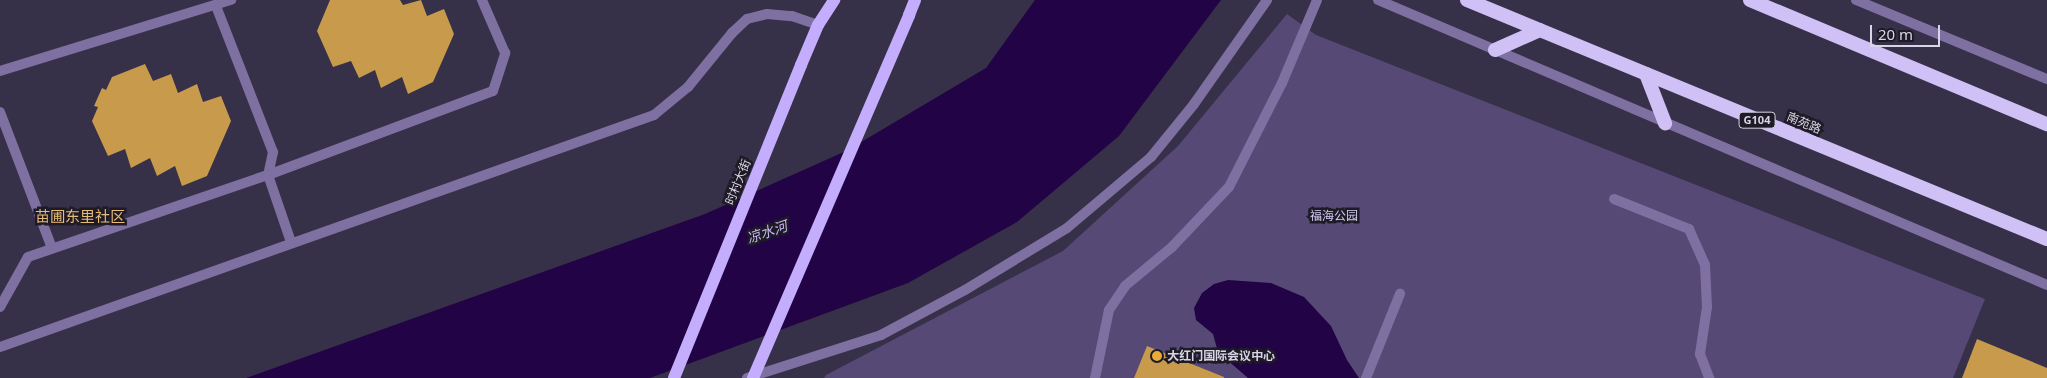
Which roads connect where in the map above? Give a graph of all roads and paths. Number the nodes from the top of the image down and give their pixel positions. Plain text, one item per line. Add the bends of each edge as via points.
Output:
1 (231, 0) edge
2 (482, 0) edge
3 (834, 0) edge
4 (915, 0) edge
5 (1267, 0) edge
6 (1317, 0) edge
7 (1378, 0) edge
8 (1467, 0) edge
9 (1750, 0) edge
10 (1856, 0) edge
11 (216, 6) junction
12 (818, 25) junction
13 (1540, 30) junction
14 (1495, 50) junction
15 (0, 71) edge
16 (1646, 74) junction
17 (2047, 79) edge
18 (0, 112) edge
19 (1665, 123) junction
20 (2047, 124) edge
21 (268, 175) junction
22 (1614, 199) dead end
23 (2047, 239) edge
24 (291, 242) junction
25 (52, 248) junction
26 (2047, 284) edge
27 (1400, 294) dead end
28 (0, 307) edge
29 (0, 347) edge
30 (1368, 373) edge
31 (674, 378) edge
32 (747, 378) edge
33 (753, 378) edge
34 (1095, 378) edge
35 (1709, 378) edge

1 - 11 street
2 - 21 street via 505,53 494,91
3 - 12 main road, 时村大街
4 - 33 main road, bridge
5 - 32 street via 1194,104 1151,157 1067,228 965,290 881,335
6 - 34 street via 1282,83 1229,187 1172,247 1125,286 1109,310
7 - 14 street
8 - 13 highway, 南苑路 / G104
9 - 20 highway
10 - 17 street
11 - 15 street
11 - 21 street via 274,152
12 - 24 street via 792,16 767,14 748,19 732,33 688,87 654,115
12 - 31 main road, 时村大街
13 - 14 highway
13 - 16 highway, 南苑路 / G104
14 - 19 street
16 - 19 highway
16 - 23 highway, 南苑路 / G104
18 - 25 street
19 - 26 street
21 - 24 street
21 - 25 street
22 - 35 street via 1689,229 1705,265 1707,307 1700,354
24 - 29 street
25 - 28 street via 28,257
27 - 30 street

